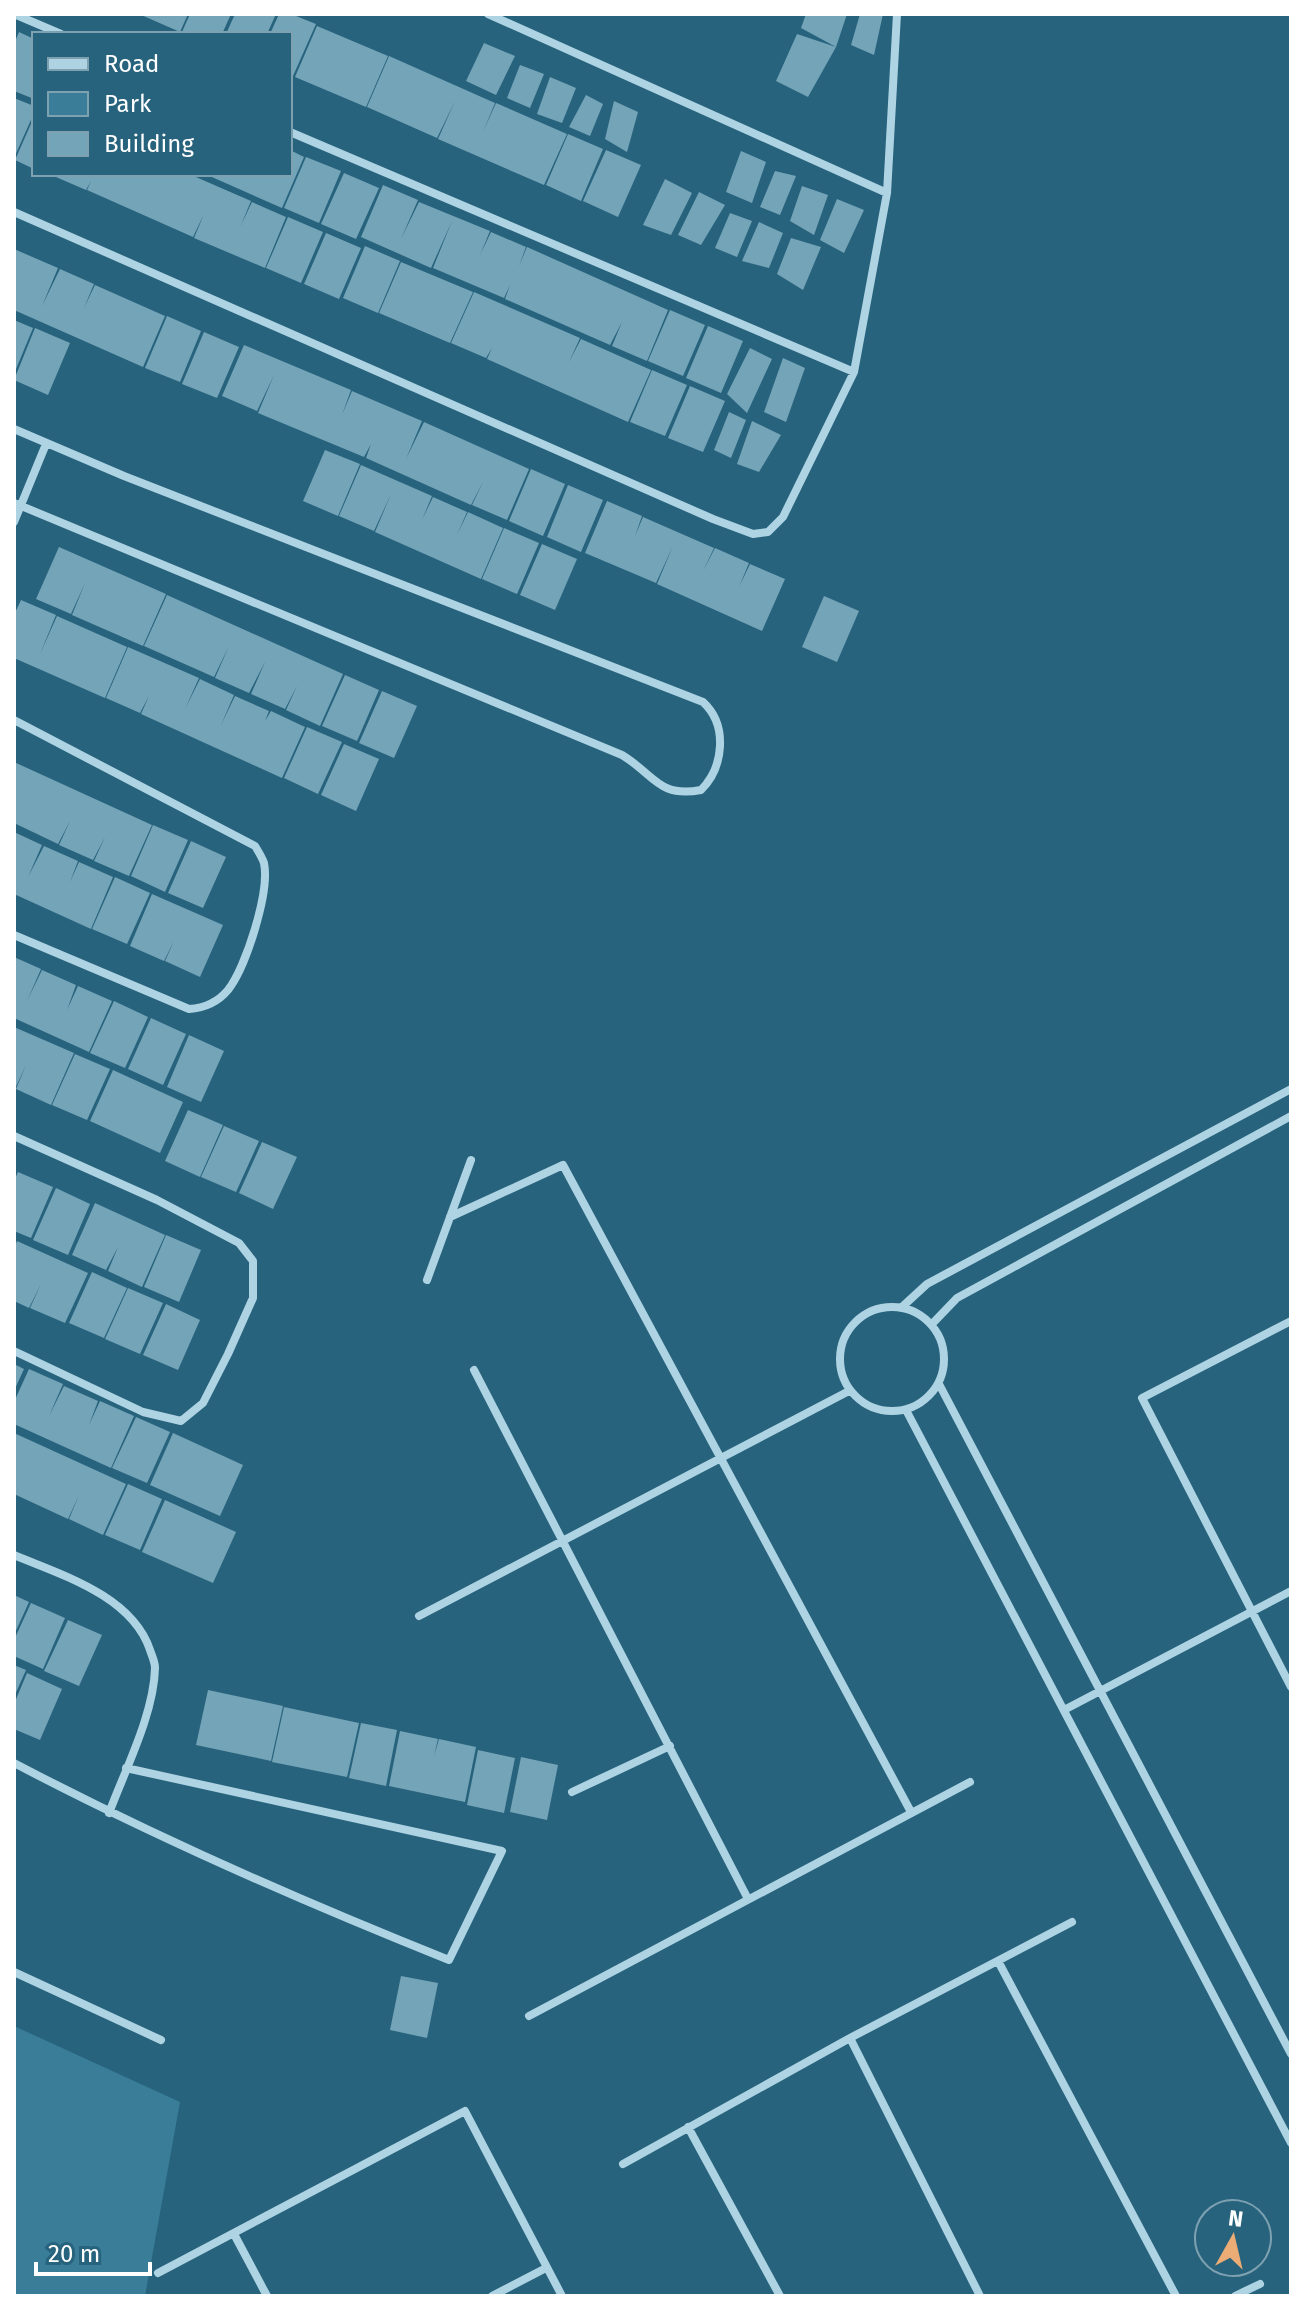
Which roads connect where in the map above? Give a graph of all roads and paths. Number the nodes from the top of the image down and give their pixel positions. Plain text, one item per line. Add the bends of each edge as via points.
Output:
1 (14, 14) edge
2 (488, 14) edge
3 (897, 14) edge
4 (56, 32) edge
5 (292, 133) edge
6 (887, 193) junction
7 (14, 212) edge
8 (854, 372) junction
9 (14, 429) edge
10 (46, 444) junction
11 (17, 505) edge
12 (14, 522) edge
13 (14, 720) edge
14 (14, 935) edge
15 (1291, 1089) edge
16 (1291, 1116) edge
17 (14, 1136) edge
18 (471, 1160) dead end
19 (450, 1217) junction
20 (427, 1280) dead end
21 (902, 1307) junction
22 (1291, 1321) edge
23 (932, 1324) junction
24 (14, 1351) edge
25 (474, 1370) dead end
26 (939, 1384) junction
27 (849, 1391) junction
28 (906, 1410) junction
29 (719, 1457) junction
30 (562, 1540) junction
31 (14, 1555) edge
32 (1291, 1591) edge
33 (1251, 1612) junction
34 (419, 1616) dead end
35 (1291, 1687) edge
36 (1102, 1691) junction
37 (1064, 1710) junction
38 (670, 1746) junction
39 (14, 1763) edge
40 (126, 1768) junction
41 (970, 1782) dead end
42 (572, 1792) dead end
43 (911, 1812) junction
44 (109, 1813) junction
45 (748, 1899) junction
46 (1072, 1922) dead end
47 (998, 1961) junction
48 (14, 1972) edge
49 (529, 2016) dead end
50 (850, 2038) junction
51 (161, 2040) dead end
52 (1291, 2054) edge
53 (688, 2127) junction
54 (1291, 2143) edge
55 (623, 2164) dead end
56 (234, 2234) junction
57 (546, 2268) junction
58 (158, 2273) dead end
59 (1260, 2284) dead end
60 (267, 2296) edge
61 (492, 2296) edge
62 (562, 2296) edge
63 (780, 2296) edge
64 (980, 2296) edge
65 (1176, 2296) edge
66 (1235, 2296) edge

1 - 4 street
2 - 6 street
3 - 6 street
5 - 8 street
6 - 8 street
7 - 8 street via 753,534 768,532 783,517
9 - 10 street
10 - 11 street
10 - 11 street via 703,702 719,725 715,771 701,790 682,793 665,788 622,755
11 - 12 street
13 - 14 street via 255,846 265,887 250,946 227,990 205,1008 189,1009
15 - 21 street via 927,1284
16 - 23 street via 957,1298
17 - 24 street via 170,1206 239,1243 253,1261 253,1298 203,1403 181,1421 143,1412
18 - 19 street
19 - 20 street
19 - 29 street via 563,1165
21 - 23 street
21 - 27 street via 861,1316 847,1331 839,1351 840,1372
22 - 33 street via 1142,1398
23 - 26 street via 943,1343 945,1364
25 - 30 street
26 - 28 street via 926,1400
26 - 36 street
27 - 28 street via 865,1405 885,1412
27 - 29 street
28 - 37 street
29 - 30 street
29 - 43 street
30 - 34 street
30 - 38 street
31 - 40 street via 94,1590 146,1636 156,1665 147,1712
32 - 33 street
33 - 35 street
33 - 36 street
36 - 37 street
36 - 52 street
37 - 54 street
38 - 42 street
38 - 45 street
39 - 44 street
40 - 44 street
40 - 44 street via 502,1851 449,1960
41 - 43 street
43 - 45 street
45 - 49 street
46 - 47 street
47 - 50 street
47 - 65 street
48 - 51 street
50 - 53 street
50 - 64 street
53 - 55 street
53 - 63 street
56 - 57 street via 465,2111
56 - 58 street
56 - 60 street
57 - 61 street
57 - 62 street
59 - 66 street

